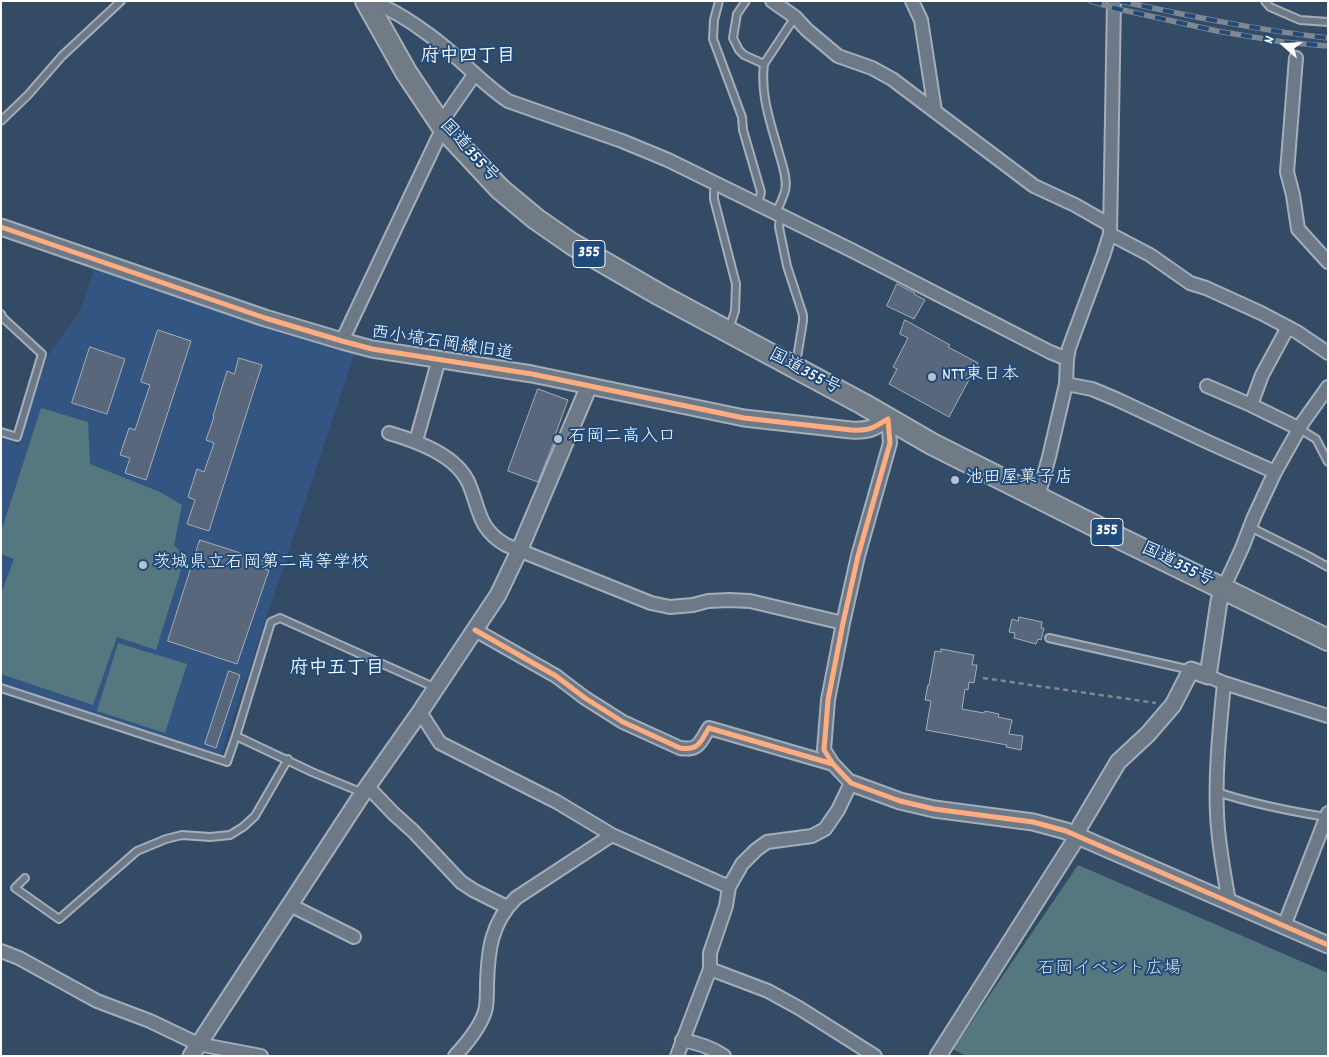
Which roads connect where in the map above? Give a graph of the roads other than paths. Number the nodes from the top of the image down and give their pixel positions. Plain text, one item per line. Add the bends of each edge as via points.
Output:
1 (121, 1) edge
2 (366, 1) edge
3 (372, 1) edge
4 (719, 1) edge
5 (746, 1) edge
6 (772, 1) edge
7 (912, 1) edge
8 (1114, 1) edge
9 (1265, 1) edge
10 (795, 17) junction
11 (1328, 22) edge
12 (1296, 58) dead end
13 (764, 64) junction
14 (474, 75) junction
15 (935, 111) junction
16 (1, 120) edge
17 (442, 126) junction
18 (717, 184) junction
19 (758, 204) junction
20 (778, 214) junction
21 (1, 227) edge
22 (1110, 229) junction
23 (1328, 262) edge
24 (1, 314) edge
25 (1288, 327) junction
26 (728, 332) junction
27 (342, 342) junction
28 (1328, 353) edge
29 (797, 358) dead end
30 (1067, 358) junction
31 (439, 359) junction
32 (1066, 384) junction
33 (589, 386) junction
34 (1207, 386) dead end
35 (1328, 387) edge
36 (1251, 405) junction
37 (888, 419) junction
38 (1300, 429) junction
39 (1, 432) edge
40 (389, 433) dead end
41 (416, 441) junction
42 (1328, 462) edge
43 (1275, 472) junction
44 (1038, 497) junction
45 (1250, 527) junction
46 (519, 551) junction
47 (1328, 567) edge
48 (1223, 589) junction
49 (843, 622) junction
50 (475, 630) junction
51 (1049, 638) dead end
52 (1328, 640) edge
53 (1191, 670) junction
54 (1208, 676) junction
55 (1224, 683) junction
56 (1, 688) edge
57 (436, 688) junction
58 (420, 712) junction
59 (1328, 716) edge
60 (236, 736) junction
61 (288, 760) junction
62 (833, 764) junction
63 (851, 783) junction
64 (365, 790) junction
65 (1217, 792) junction
66 (1327, 815) edge
67 (612, 835) junction
68 (1077, 837) junction
69 (25, 878) dead end
70 (729, 887) junction
71 (1229, 902) junction
72 (290, 905) junction
73 (507, 907) junction
74 (1284, 926) junction
75 (354, 937) dead end
76 (1328, 945) edge
77 (1, 951) edge
78 (710, 969) junction
79 (682, 1040) junction
80 (195, 1050) edge
81 (261, 1056) edge
82 (455, 1056) edge
83 (677, 1056) edge
84 (724, 1056) edge
85 (875, 1056) edge
86 (938, 1056) edge

1 - 16 lane
2 - 17 highway, 国道355号 / 355 via 406,72
3 - 14 street via 426,32
4 - 19 lane via 713,39 742,117 761,192
5 - 13 lane via 737,14 733,38 738,50
6 - 10 street
7 - 15 street via 922,20
8 - 22 street
9 - 11 lane via 1270,7 1300,20
10 - 13 lane
10 - 15 street via 838,56 872,68
12 - 23 street via 1287,172 1298,229
13 - 20 lane via 766,107 785,174 786,190
14 - 17 street
14 - 18 street via 508,101 622,140
15 - 22 street via 1034,186 1075,205
17 - 26 highway, 国道355号 / 355 via 495,183 536,219 607,265
17 - 27 street
18 - 19 street
18 - 26 lane via 714,200 736,284 735,311
19 - 20 street
20 - 29 lane via 787,266 803,315
20 - 30 street
21 - 27 street, 西小塙石岡線旧道
22 - 25 street via 1190,283
22 - 30 street
24 - 39 lane via 42,354 17,438
25 - 28 street
25 - 36 street via 1262,375
26 - 37 highway, 国道355号 / 355
27 - 31 street, 西小塙石岡線旧道
30 - 32 street
31 - 33 street, 西小塙石岡線旧道
31 - 41 street
32 - 43 street via 1092,389 1116,399
32 - 44 street
33 - 37 street, 西小塙石岡線旧道 via 744,418 851,430 873,429
33 - 46 street
34 - 36 street
35 - 38 street
36 - 38 street
37 - 44 highway, 国道355号 / 355
37 - 49 street via 890,443
38 - 42 lane via 1316,439
38 - 43 street
40 - 41 street
41 - 46 street via 460,470 469,482 483,523 490,533 498,541
43 - 45 street
44 - 48 highway, 国道355号 / 355
45 - 47 lane
45 - 48 street
46 - 49 street via 651,603 670,607 693,606 708,601 750,601
46 - 50 street via 498,595
48 - 52 highway, 国道355号 / 355
48 - 54 street
49 - 62 street via 828,700 824,750
50 - 57 street
50 - 62 street via 556,676 623,722 680,748 690,749 698,745 709,728
51 - 53 lane
53 - 54 street
53 - 68 street via 1173,705 1118,762 1080,826
54 - 55 street
55 - 59 street
55 - 65 street
56 - 60 lane via 227,762
57 - 58 street
57 - 60 lane via 280,618 271,622
58 - 64 street
58 - 67 street via 440,743 556,802
60 - 61 lane
61 - 64 lane
61 - 69 lane via 255,816 243,827 230,835 182,835 137,851 59,919 15,888
62 - 63 street
63 - 68 street via 900,801 934,809 1032,822
63 - 70 street via 825,828 812,836 767,842 742,864
64 - 72 street
64 - 73 street via 413,831 461,882
65 - 66 lane via 1282,810
65 - 71 street
66 - 74 street
67 - 70 street
67 - 73 street
68 - 71 street
68 - 86 street
70 - 78 street via 710,952
71 - 74 street
72 - 75 street
72 - 80 street
73 - 82 street via 491,938 486,1008 467,1043
74 - 76 street
77 - 80 street via 20,958 97,1001 150,1021
78 - 79 street
78 - 85 street via 768,991
79 - 83 street
79 - 84 street via 714,1049
80 - 81 street

